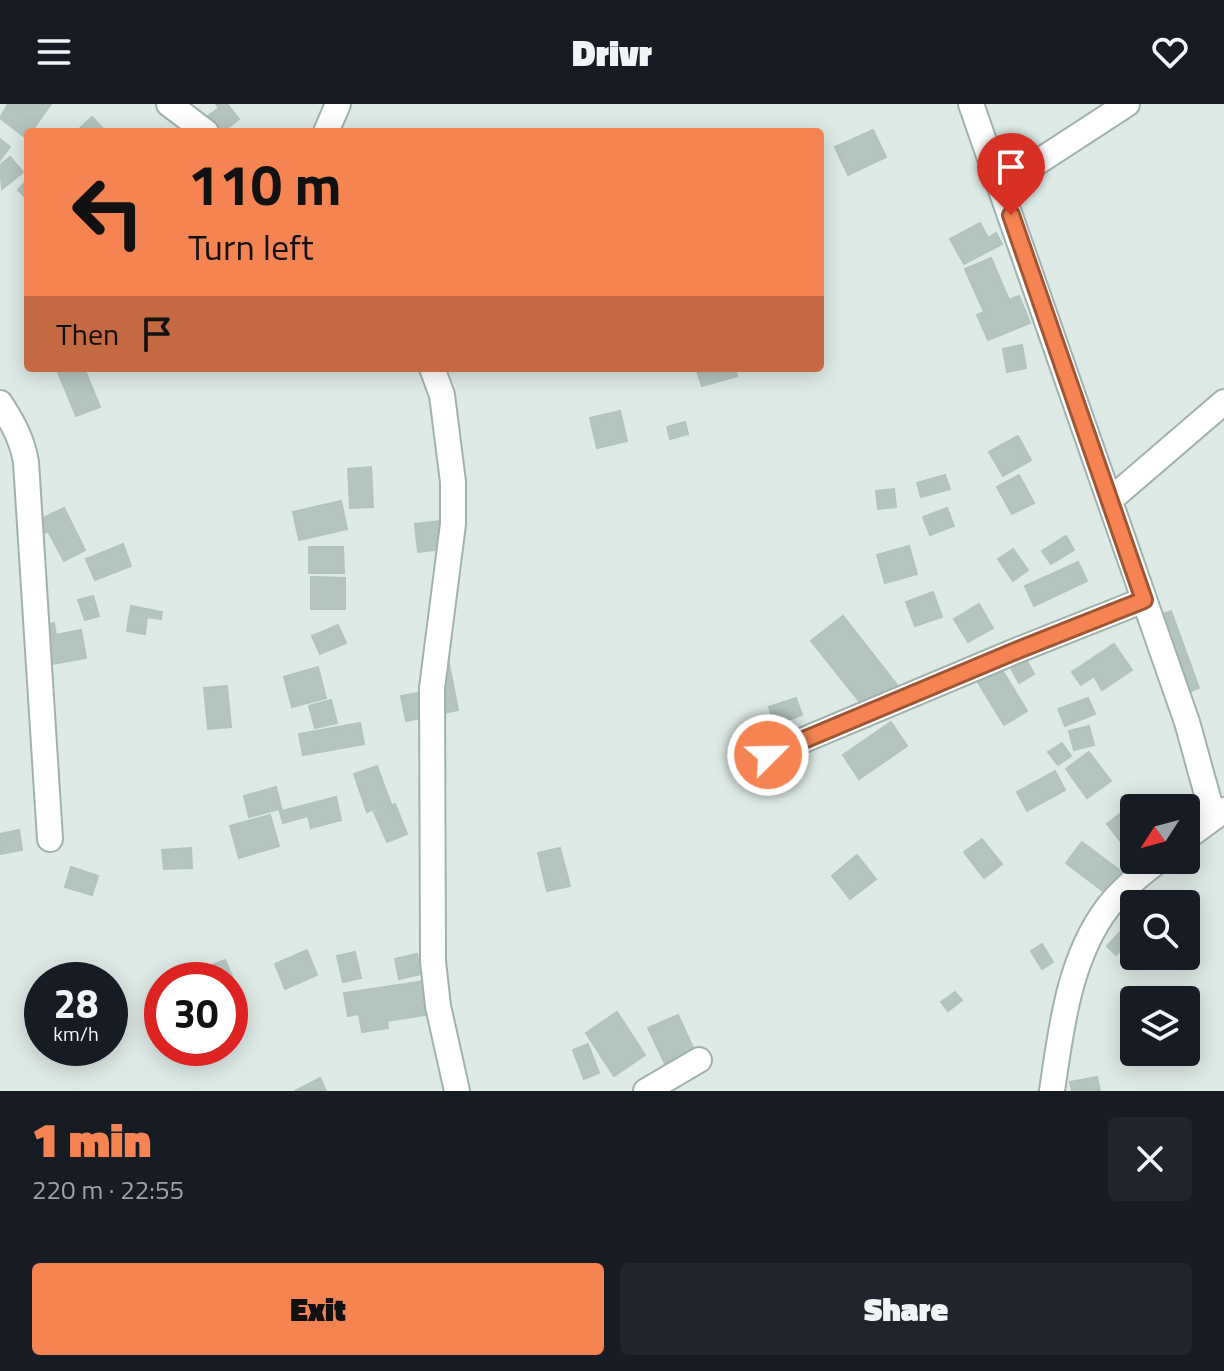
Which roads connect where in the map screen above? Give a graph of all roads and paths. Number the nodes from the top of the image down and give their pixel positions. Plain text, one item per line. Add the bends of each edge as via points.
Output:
1 (169, 104) edge
2 (338, 104) edge
3 (971, 104) edge
4 (1127, 104) edge
5 (201, 128) edge
6 (328, 128) edge
7 (1001, 186) junction
8 (433, 372) edge
9 (1224, 402) edge
10 (0, 403) edge
11 (1110, 500) junction
12 (1144, 600) junction
13 (768, 755) dead end
14 (1218, 813) edge
15 (1200, 827) edge
16 (50, 839) dead end
17 (1141, 874) edge
18 (699, 1060) dead end
19 (457, 1091) edge
20 (646, 1091) edge
21 (1052, 1091) edge

1 - 5 street
2 - 6 street
3 - 7 street
4 - 7 street
7 - 11 street
8 - 19 street via 442,395 453,524 432,688 433,961
9 - 11 street
10 - 16 street via 23,442 26,462
11 - 12 street
12 - 13 street
12 - 14 street
14 - 15 street
17 - 21 street via 1108,907 1085,944
18 - 20 street

